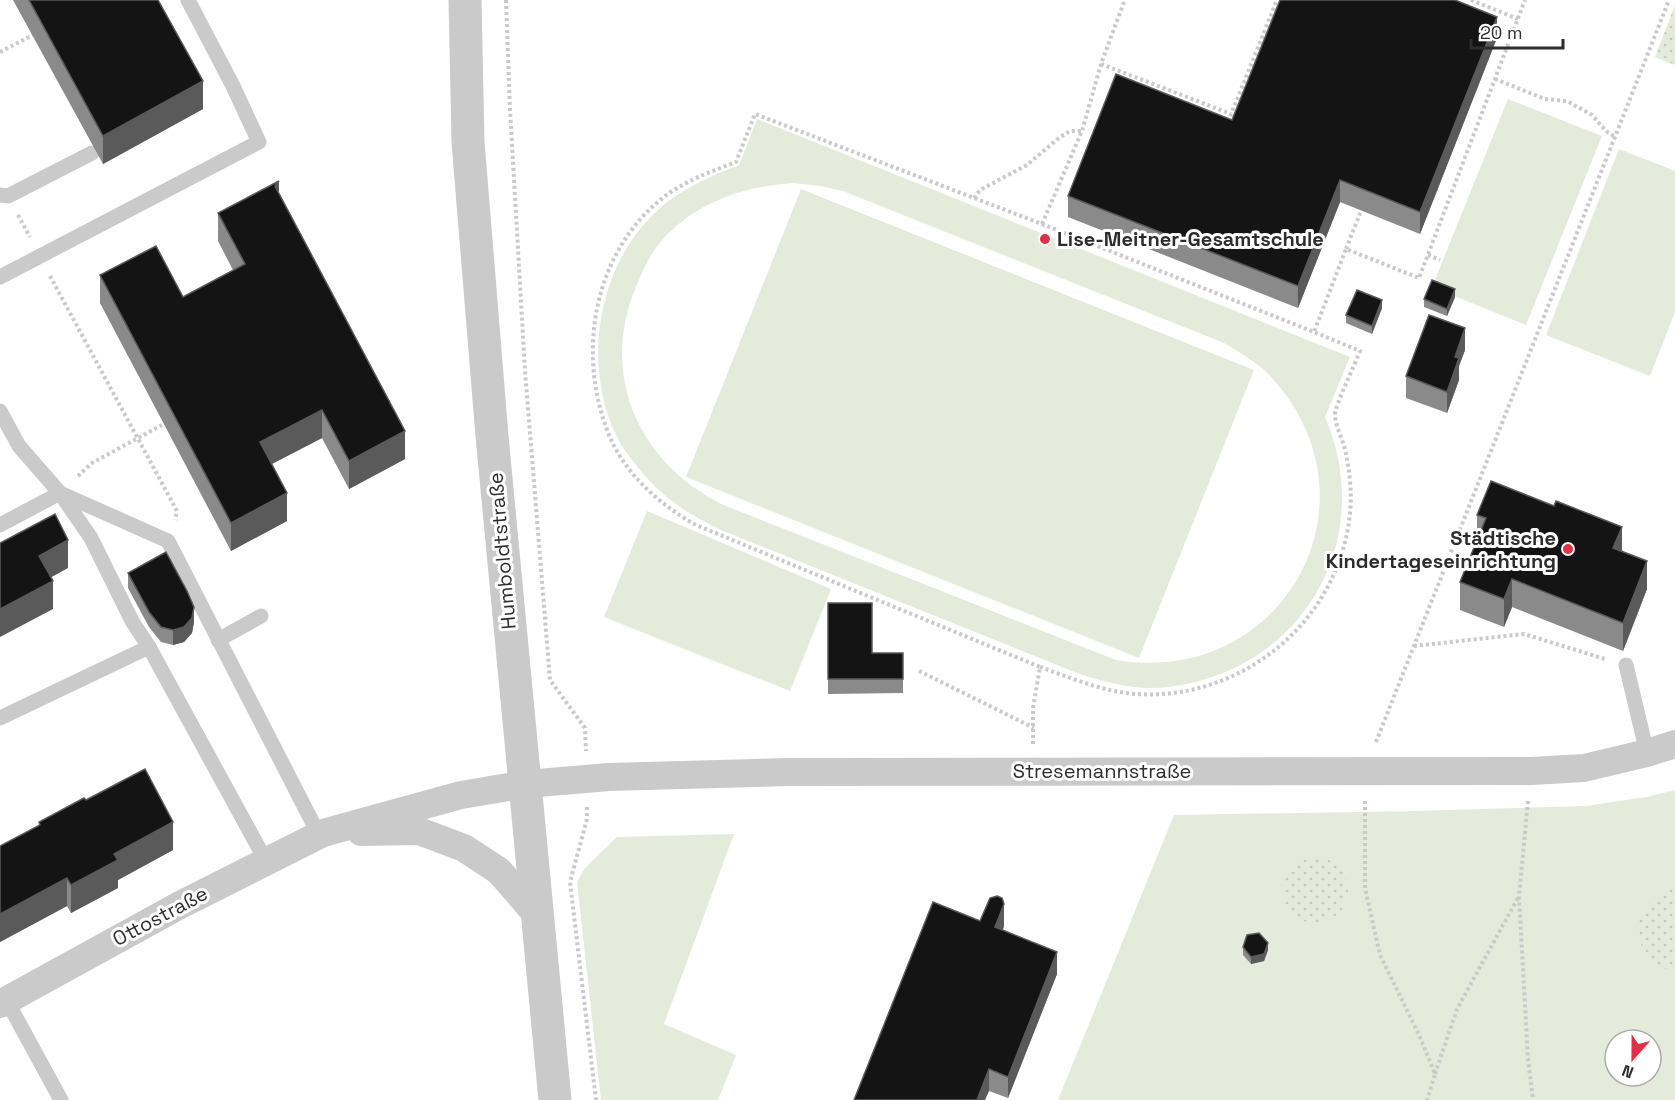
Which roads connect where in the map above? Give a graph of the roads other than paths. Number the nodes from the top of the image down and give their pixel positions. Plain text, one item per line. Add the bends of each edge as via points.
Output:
1 (188, 0) edge
2 (465, 0) edge
3 (92, 153) dead end
4 (4, 195) edge
5 (0, 277) edge
6 (0, 411) edge
7 (60, 493) junction
8 (0, 525) edge
9 (261, 616) dead end
10 (218, 640) junction
11 (149, 647) junction
12 (1626, 665) road end
13 (0, 718) edge
14 (1675, 744) edge
15 (1647, 753) junction
16 (526, 784) junction
17 (321, 834) junction
18 (267, 863) junction
19 (538, 916) junction
20 (3, 1002) edge
21 (61, 1100) edge
22 (555, 1100) edge

1 - 5 lane via 259,142
2 - 16 street, Humboldtstraße via 470,166 496,493
3 - 4 lane
6 - 7 lane via 19,446
7 - 8 lane
7 - 10 lane via 168,541
7 - 11 lane via 91,538
9 - 10 lane
10 - 17 lane
11 - 13 lane
11 - 18 lane
12 - 15 lane
14 - 15 street, Stresemannstraße
15 - 16 street, Stresemannstraße via 1584,768 1531,771 796,772
16 - 17 street, Ottostraße via 461,795
16 - 19 street, Humboldtstraße
17 - 18 street, Ottostraße
17 - 19 street, Ottostraße via 418,831 464,848 499,871
18 - 20 street, Ottostraße via 180,905
19 - 22 street, Humboldtstraße
20 - 21 lane

